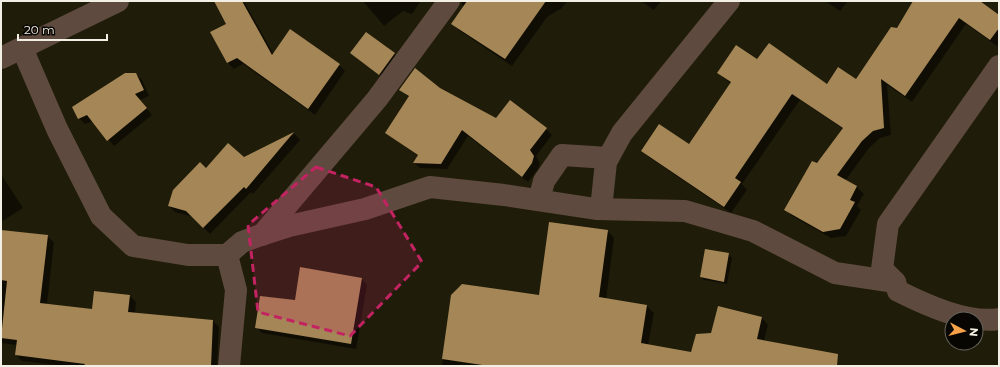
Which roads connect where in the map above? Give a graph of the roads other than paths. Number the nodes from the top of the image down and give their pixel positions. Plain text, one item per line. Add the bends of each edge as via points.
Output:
1 (118, 1) edge
2 (449, 1) edge
3 (729, 1) edge
4 (22, 48) junction
5 (1, 58) edge
6 (999, 66) edge
7 (608, 158) junction
8 (539, 200) junction
9 (601, 209) junction
10 (261, 235) junction
11 (227, 256) junction
12 (895, 282) junction
13 (999, 319) edge
14 (229, 366) edge

1 - 4 street
2 - 10 street via 377,100
3 - 7 street via 622,133
4 - 5 street
4 - 11 street via 101,216 133,246 188,255
6 - 12 street via 888,224 882,269
7 - 8 street via 562,155 544,181
7 - 9 street
8 - 9 street
8 - 10 street via 430,187 365,209
9 - 12 street via 685,211 754,231 835,273
10 - 11 street via 242,242
11 - 14 street via 236,290
12 - 13 street via 898,291 937,310 988,321

